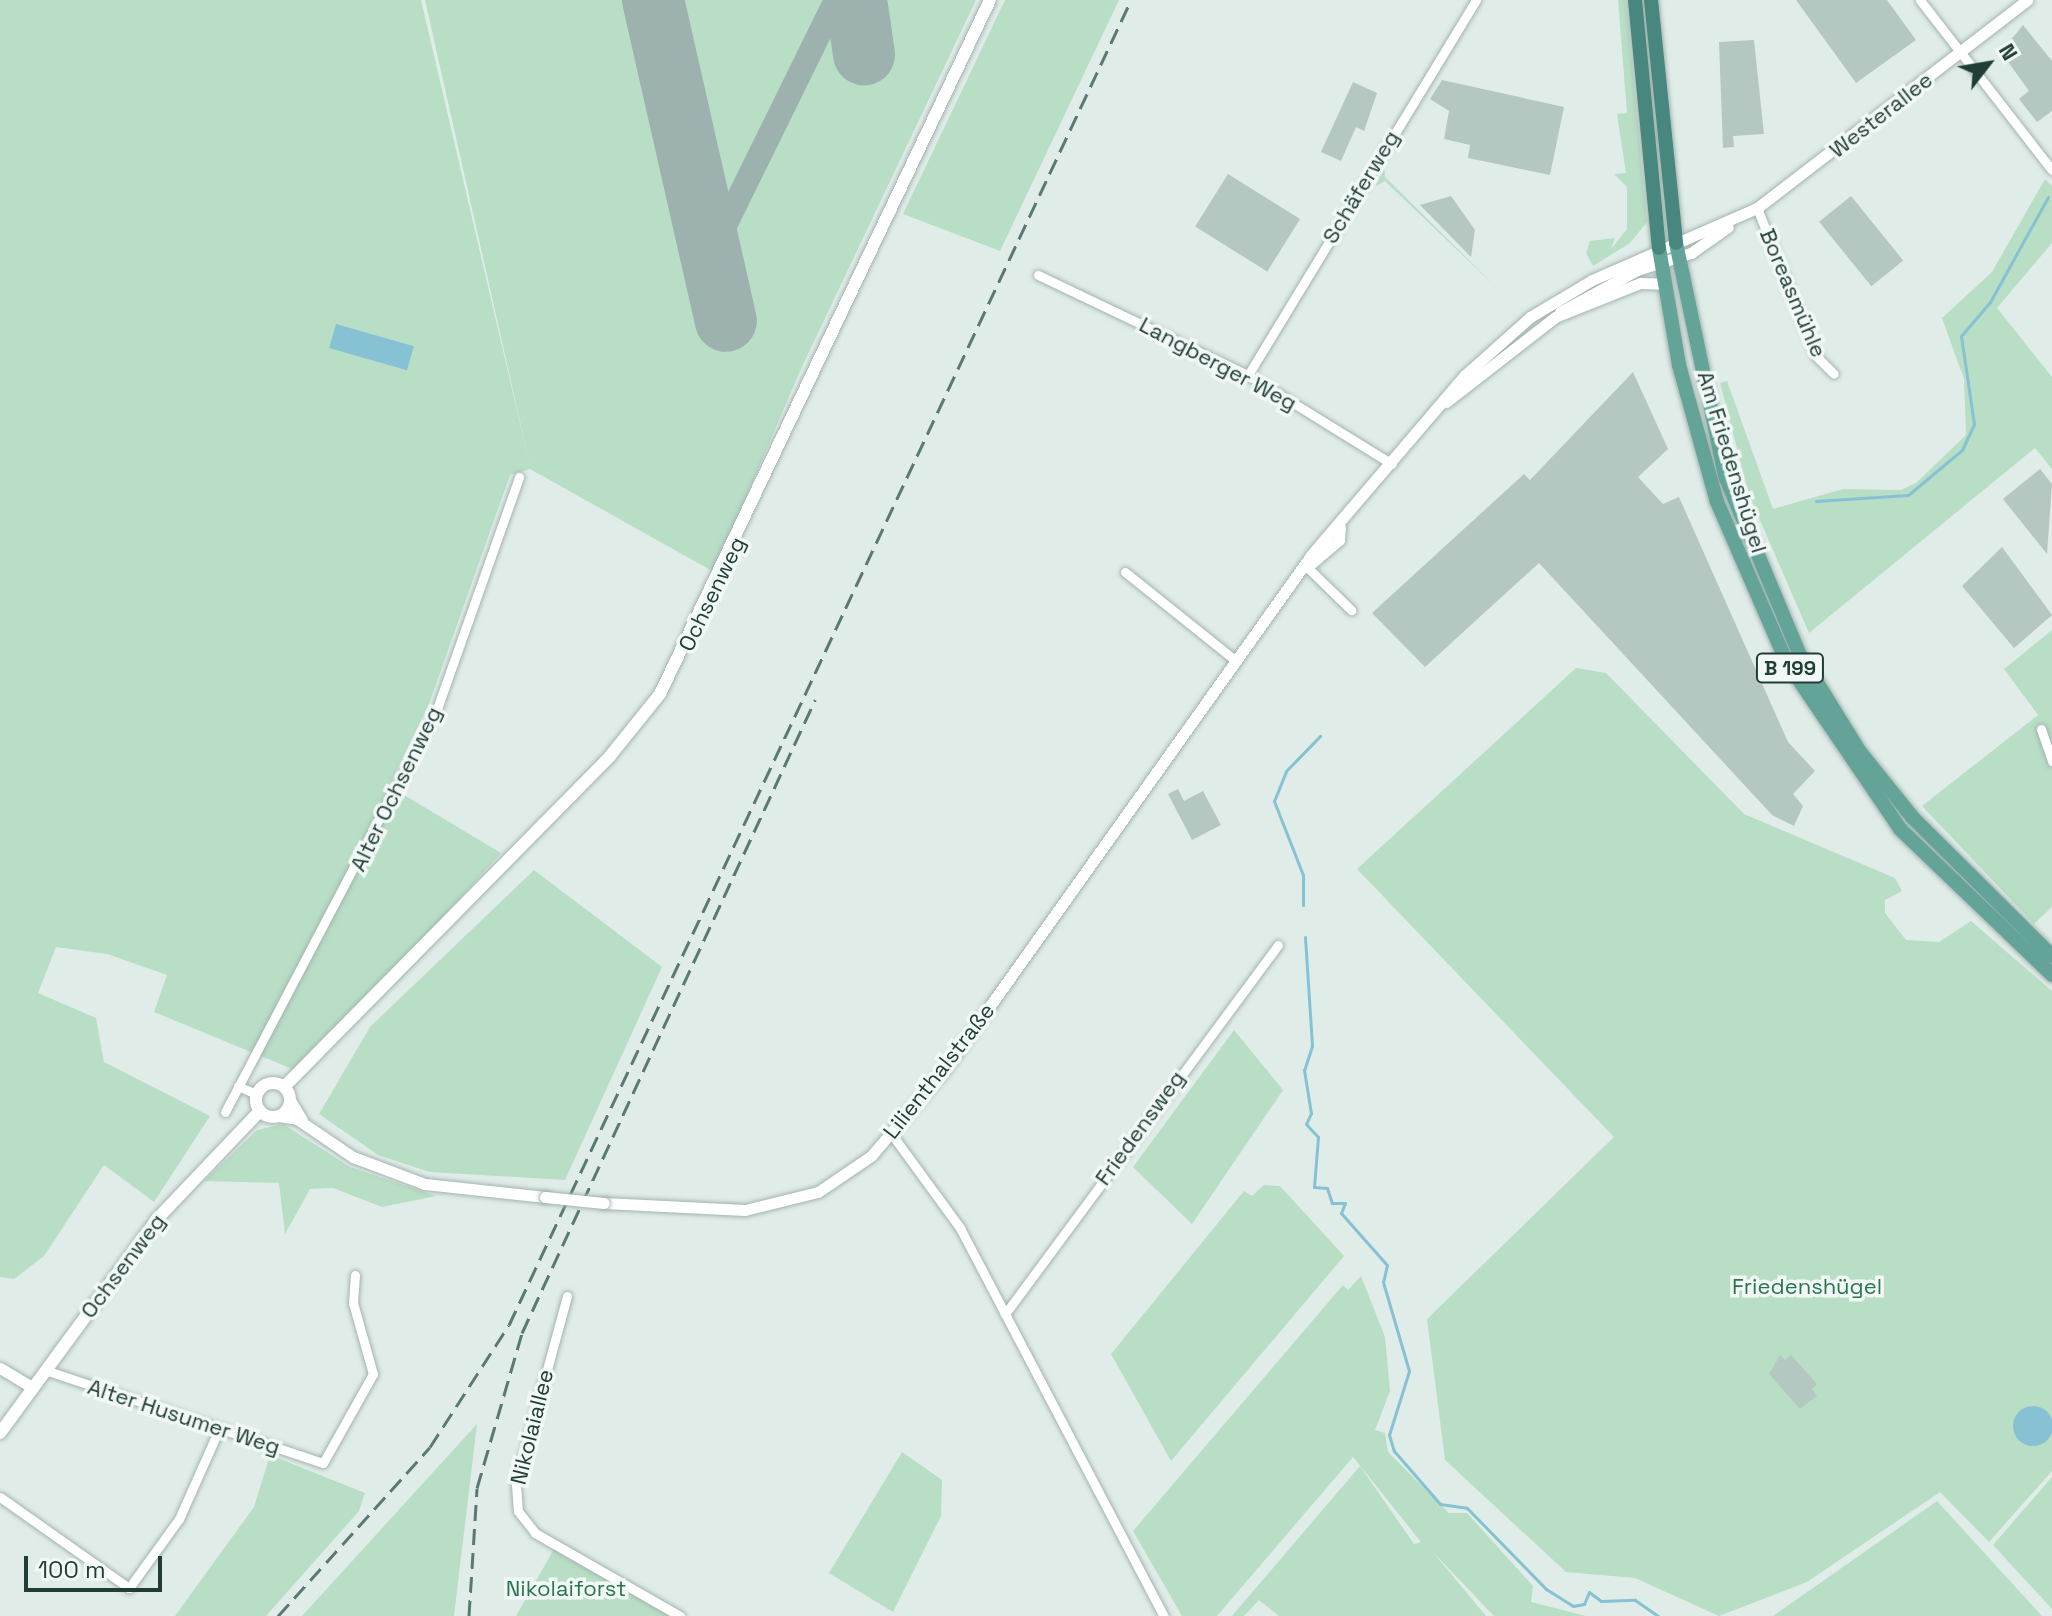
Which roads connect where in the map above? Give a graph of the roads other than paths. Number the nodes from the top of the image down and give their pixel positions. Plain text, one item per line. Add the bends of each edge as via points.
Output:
1 (990, 0) edge
2 (1476, 0) edge
3 (1635, 0) edge
4 (1651, 0) edge
5 (1920, 0) edge
6 (2027, 0) edge
7 (1961, 52) junction
8 (2052, 170) edge
9 (1757, 208) junction
10 (1677, 251) junction
11 (1660, 255) junction
12 (1038, 275) dead end
13 (1664, 284) junction
14 (1555, 317) junction
15 (1834, 374) dead end
16 (1248, 375) junction
17 (1446, 402) junction
18 (1392, 464) junction
19 (519, 477) dead end
20 (1307, 567) junction
21 (1125, 572) dead end
22 (1351, 610) dead end
23 (1236, 661) junction
24 (2041, 729) dead end
25 (2052, 761) edge
26 (1278, 945) dead end
27 (2052, 956) edge
28 (2052, 975) edge
29 (238, 1086) junction
30 (284, 1087) junction
31 (256, 1094) junction
32 (290, 1100) junction
33 (260, 1111) junction
34 (225, 1112) dead end
35 (279, 1116) junction
36 (311, 1129) junction
37 (893, 1136) junction
38 (355, 1275) dead end
39 (567, 1296) dead end
40 (1005, 1314) junction
41 (0, 1368) edge
42 (45, 1370) junction
43 (32, 1387) junction
44 (219, 1429) junction
45 (0, 1433) edge
46 (0, 1497) edge
47 (680, 1616) edge
48 (1164, 1616) edge

1 - 30 main road, Ochsenweg via 660,694 610,756
2 - 16 street, Schäferweg
3 - 11 highway, Am Friedenshügel / B 199
4 - 10 highway, Am Friedenshügel / B 199
5 - 7 street
6 - 7 street, Westerallee
7 - 8 street
7 - 9 street, Westerallee
9 - 10 street, Westerallee
9 - 15 street, Boreasmühle via 1816,356
10 - 11 street, Westerallee
10 - 27 main road, Am Friedenshügel / B 199 via 1725,476 1800,655 1860,752 1928,836
11 - 13 main road, Am Friedenshügel / B 199
11 - 14 street, Lilienthalstraße via 1584,295
11 - 17 street, Lilienthalstraße via 1530,317 1465,375
12 - 16 street, Langberger Weg
13 - 14 street, Lilienthalstraße via 1640,283
13 - 28 main road, Am Friedenshügel / B 199 via 1717,502 1786,661 1900,829
14 - 17 street, Lilienthalstraße
16 - 18 street, Langberger Weg
17 - 18 street, Lilienthalstraße
18 - 20 street, Lilienthalstraße via 1340,527 1339,540
19 - 29 street, Alter Ochsenweg via 438,706
20 - 22 street
20 - 23 street, Lilienthalstraße
21 - 23 street
23 - 37 street, Lilienthalstraße
24 - 25 street
26 - 40 street, Friedensweg
29 - 31 street
29 - 34 street, Alter Ochsenweg
30 - 31 main road via 268,1083
30 - 32 main road
31 - 33 main road
32 - 35 main road
32 - 36 street, Lilienthalstraße
33 - 35 main road
33 - 42 main road, Ochsenweg via 157,1219
35 - 36 street, Lilienthalstraße
36 - 37 street, Lilienthalstraße, bridge via 353,1157 425,1184 703,1211 787,1202 848,1174
37 - 40 street via 941,1195
38 - 44 street, Alter Husumer Weg via 353,1303 373,1374 323,1463
39 - 47 street, Nikolaiallee via 516,1484 518,1511 535,1533
40 - 48 street
41 - 43 street
42 - 43 main road, Ochsenweg
42 - 44 street, Alter Husumer Weg
43 - 45 main road, Ochsenweg
44 - 46 street via 179,1519 129,1588

